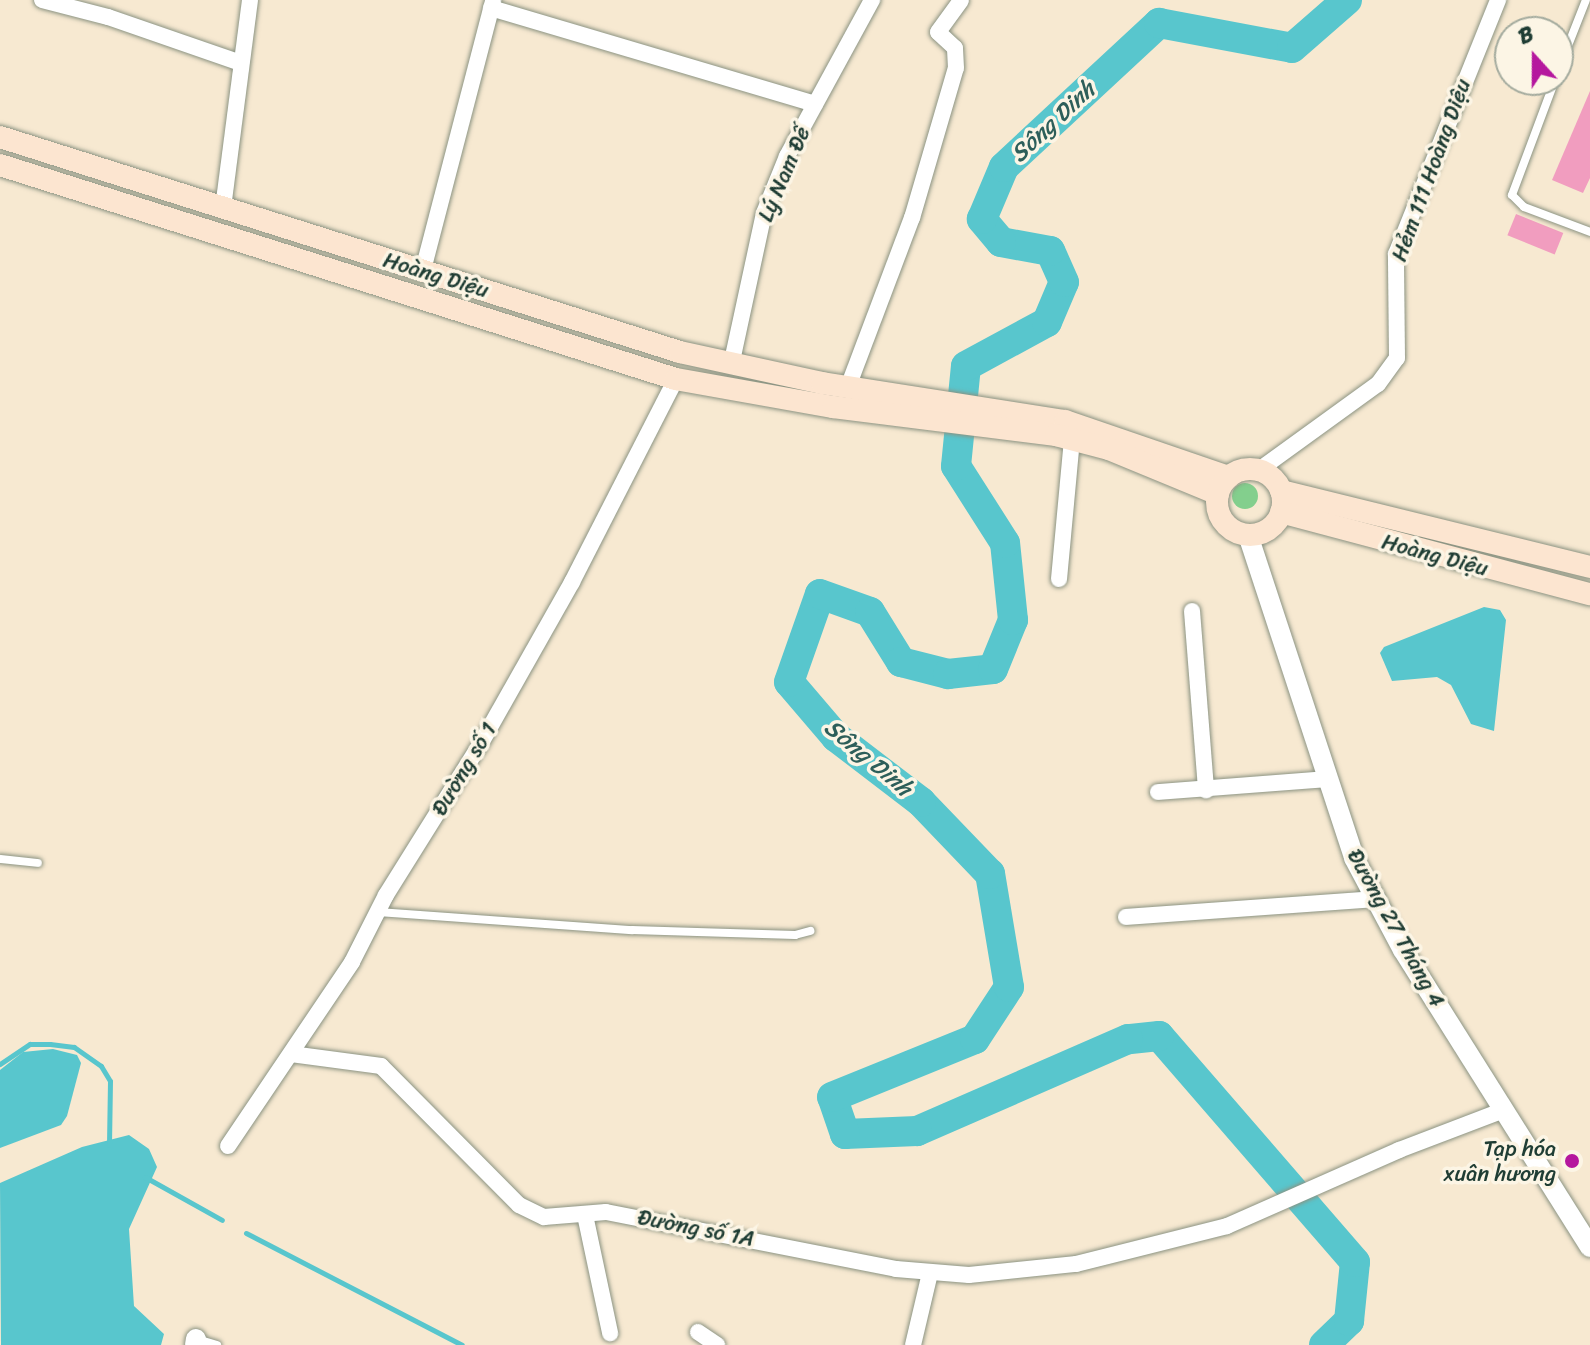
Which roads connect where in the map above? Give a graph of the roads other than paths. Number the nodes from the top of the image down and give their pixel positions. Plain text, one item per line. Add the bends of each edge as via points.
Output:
1 (42, 0) edge
2 (250, 0) edge
3 (872, 0) edge
4 (961, 0) edge
5 (1498, 0) edge
6 (1586, 0) edge
7 (492, 4) edge
8 (109, 8) edge
9 (1574, 30) edge
10 (241, 63) junction
11 (1549, 96) edge
12 (815, 104) junction
13 (0, 137) edge
14 (0, 165) edge
15 (223, 208) junction
16 (1590, 232) edge
17 (399, 264) junction
18 (423, 270) junction
19 (391, 289) junction
20 (732, 361) junction
21 (676, 379) junction
22 (848, 387) junction
23 (876, 401) junction
24 (1005, 419) junction
25 (1072, 439) junction
26 (1259, 470) junction
27 (1224, 485) junction
28 (1281, 502) junction
29 (1248, 535) junction
30 (1590, 567) edge
31 (1059, 579) dead end
32 (1590, 594) edge
33 (1192, 611) dead end
34 (1327, 779) junction
35 (1206, 790) junction
36 (1158, 792) dead end
37 (0, 859) edge
38 (38, 863) dead end
39 (1375, 899) junction
40 (378, 912) junction
41 (1126, 917) dead end
42 (810, 931) dead end
43 (291, 1054) junction
44 (1504, 1110) junction
45 (228, 1146) dead end
46 (585, 1215) junction
47 (1590, 1247) edge
48 (930, 1273) junction
49 (698, 1332) dead end
50 (610, 1333) dead end
51 (196, 1342) edge
52 (217, 1345) edge
53 (717, 1345) edge
54 (913, 1345) edge

1 - 8 street
2 - 10 street
3 - 12 street, Lý Nam Đế
4 - 22 street via 938,32 955,48 956,68 912,218
5 - 26 street, Hẻm 111 Hoàng Diệu via 1396,254 1397,358 1378,384
6 - 9 lane
7 - 12 street
7 - 18 street
8 - 10 street
10 - 15 street
11 - 16 lane via 1512,195 1524,207
12 - 20 street, Lý Nam Đế via 764,213
13 - 15 main road, Hoàng Diệu
14 - 19 main road, Hoàng Diệu
15 - 17 main road, Hoàng Diệu
17 - 18 main road, Hoàng Diệu
17 - 19 main road
18 - 20 main road, Hoàng Diệu via 680,352
19 - 21 main road, Hoàng Diệu
20 - 22 main road, Hoàng Diệu
21 - 23 main road, Hoàng Diệu
21 - 40 street, Đường số 1 via 572,582
22 - 23 main road, Hoàng Diệu
23 - 24 main road
24 - 25 main road
24 - 27 main road via 1095,429
25 - 27 main road
25 - 31 street
26 - 27 main road
26 - 28 main road
27 - 29 main road via 1223,521
28 - 29 main road via 1269,529
28 - 30 main road, Hoàng Diệu
28 - 32 main road, Hoàng Diệu
29 - 34 street, Đường 27 Tháng 4
33 - 35 street
34 - 35 street
34 - 39 street, Đường 27 Tháng 4
35 - 36 street
37 - 38 lane
39 - 41 street
39 - 44 street, Đường 27 Tháng 4
40 - 42 lane via 632,930 795,935
40 - 43 street, Đường số 1
43 - 45 street, Đường số 1
43 - 46 street, Đường số 1A via 381,1066 519,1205 544,1217
44 - 47 street, Đường 27 Tháng 4
44 - 48 street, Đường số 1A via 1227,1226 1076,1264 969,1275
46 - 48 street, Đường số 1A via 606,1212 669,1221
46 - 50 street
48 - 54 street
49 - 53 street
51 - 52 lane

